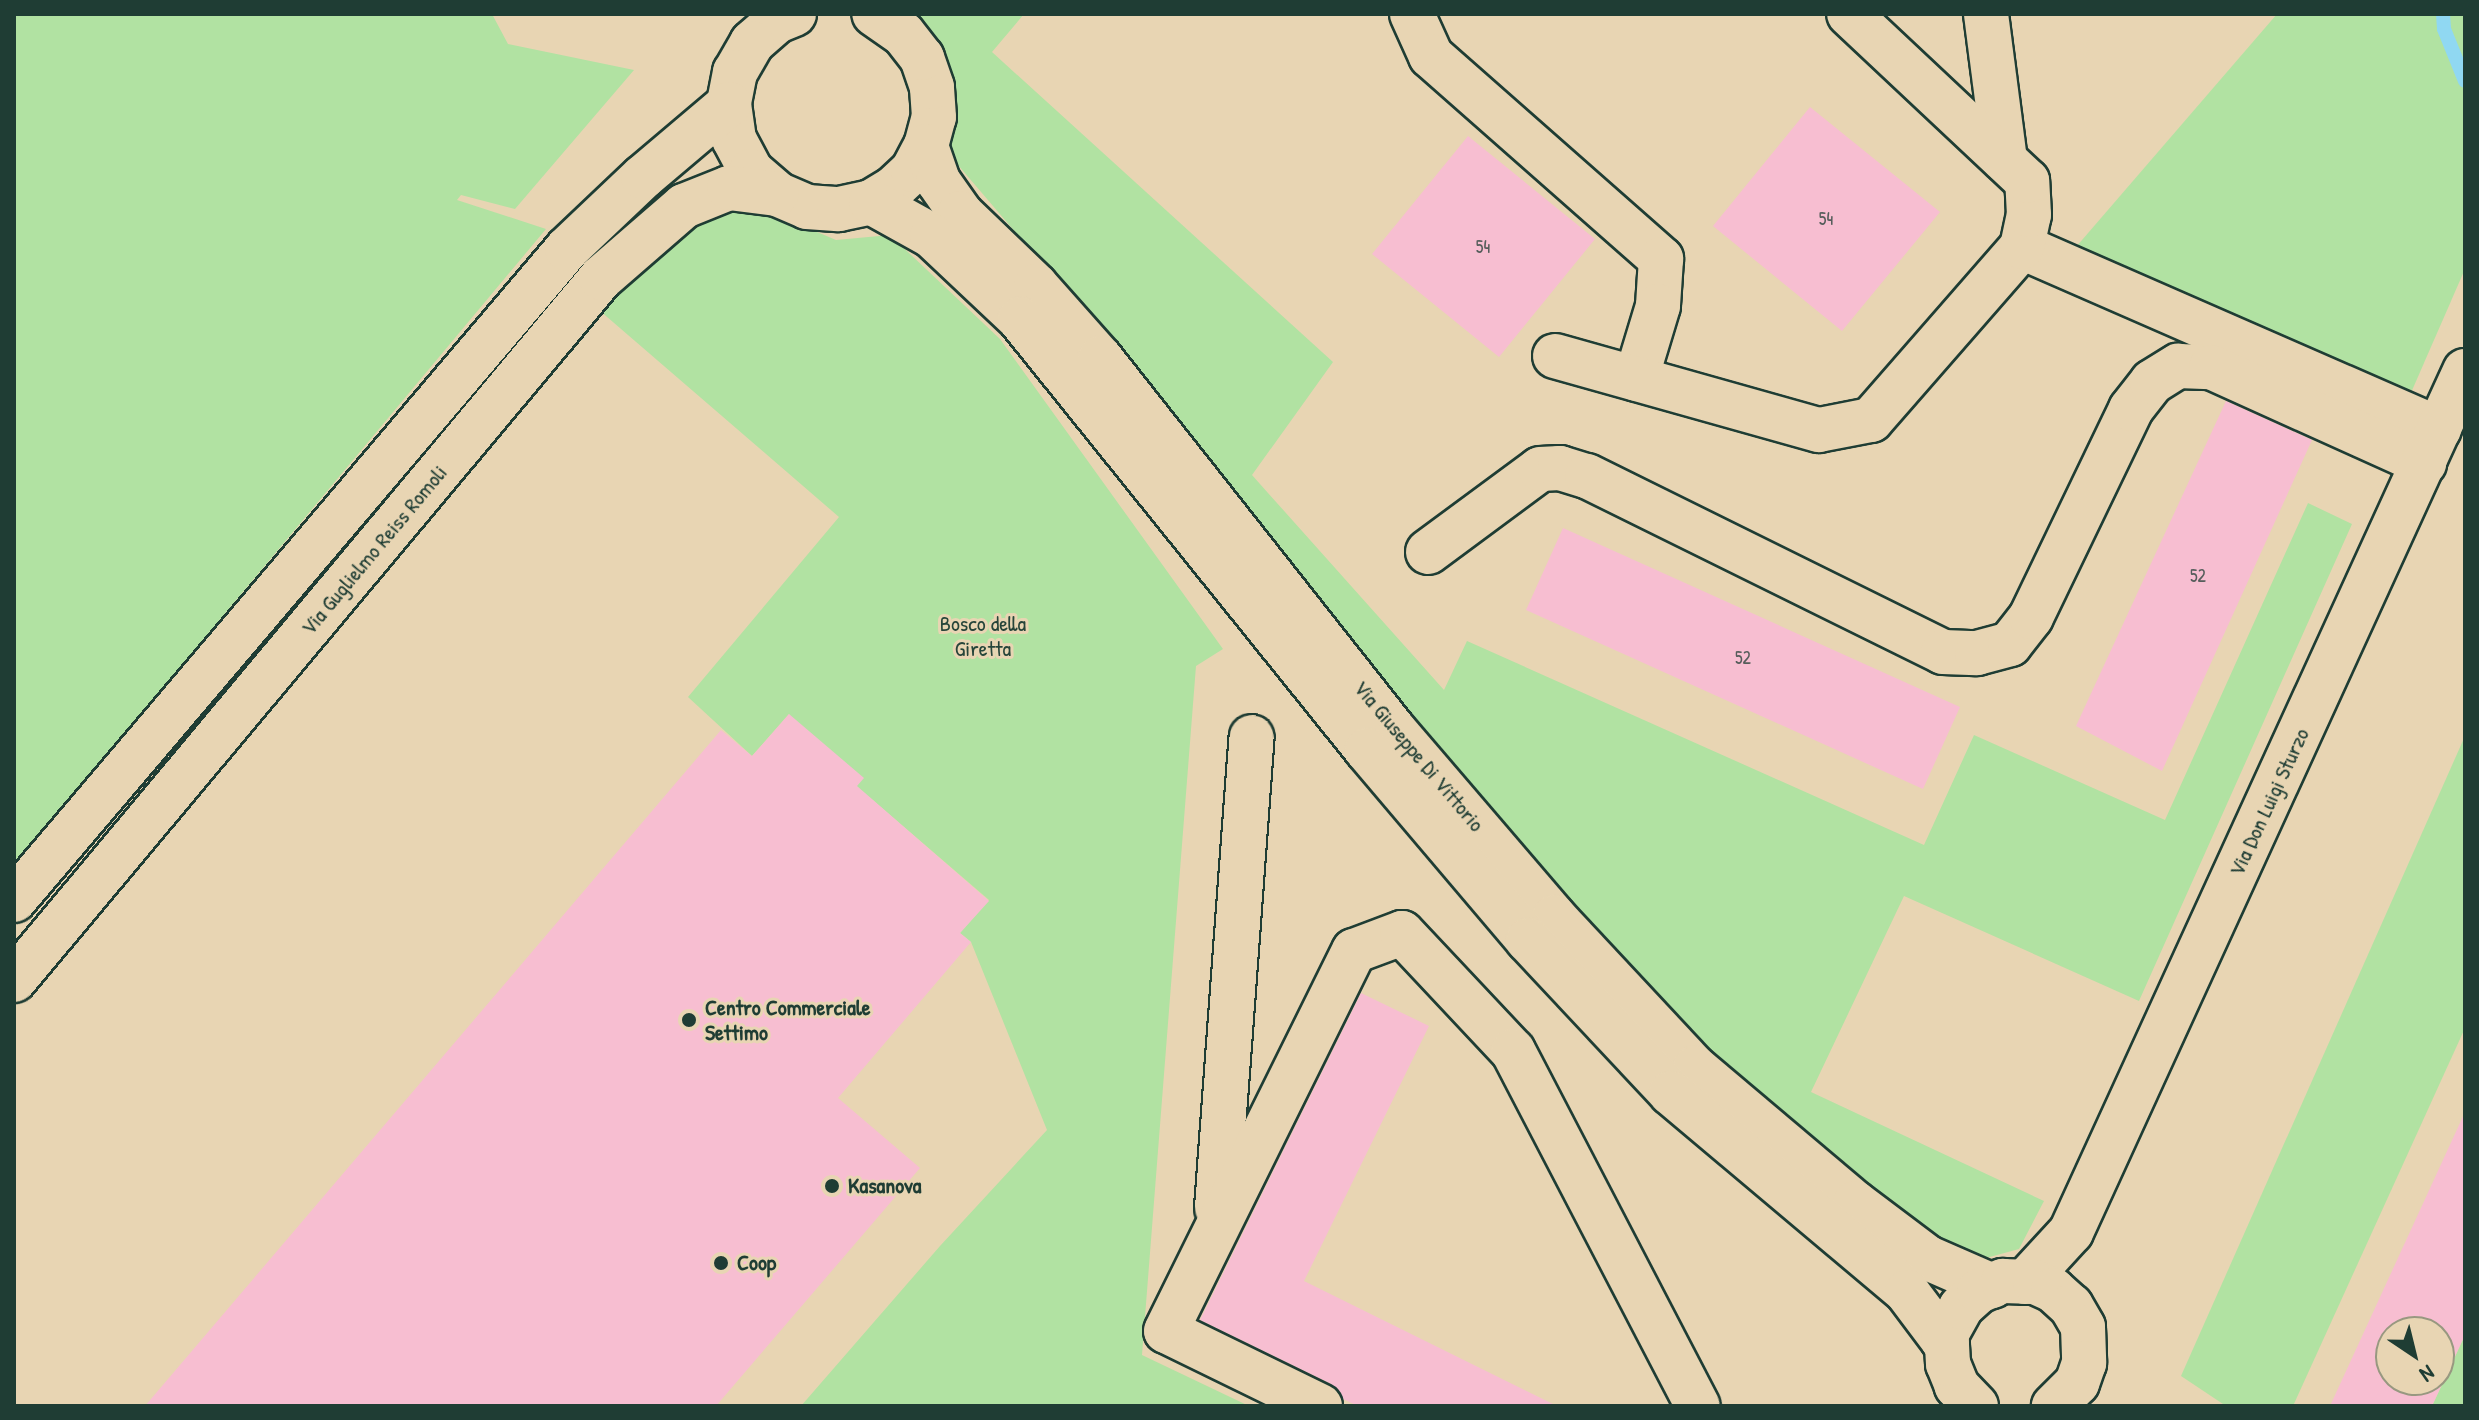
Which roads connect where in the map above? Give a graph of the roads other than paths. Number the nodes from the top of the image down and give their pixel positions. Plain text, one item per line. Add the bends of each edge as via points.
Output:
1 (794, 14) edge
2 (1412, 14) edge
3 (1849, 14) edge
4 (1986, 14) edge
5 (877, 15) edge
6 (729, 104) junction
7 (926, 146) junction
8 (2005, 160) junction
9 (777, 194) junction
10 (871, 202) junction
11 (2022, 247) junction
12 (1555, 356) dead end
13 (2465, 371) edge
14 (1636, 379) junction
15 (2432, 446) junction
16 (1428, 552) dead end
17 (1252, 737) dead end
18 (43, 865) junction
19 (14, 900) edge
20 (14, 913) edge
21 (14, 980) edge
22 (1216, 1231) junction
23 (2071, 1232) junction
24 (2009, 1284) junction
25 (2071, 1306) junction
26 (1943, 1340) junction
27 (2084, 1363) junction
28 (1963, 1399) edge
29 (1320, 1406) edge
30 (1698, 1406) edge
31 (2054, 1406) edge
32 (2105, 1406) edge

1 - 6 street via 752,43 735,72
2 - 14 street via 1431,56 1661,259 1658,306
3 - 8 street
4 - 8 street
5 - 7 street via 903,34 922,58 932,87 934,117
6 - 9 street via 734,139 745,160
6 - 18 street via 567,249
7 - 10 street via 913,170
7 - 24 street, Via Giuseppe Di Vittorio via 938,181 960,213 1100,358 1393,729 1554,917 1695,1068 1928,1258
8 - 11 street via 2027,181 2029,215
9 - 10 street via 807,207
9 - 21 street, Via Guglielmo Reiss Romoli via 729,188 684,206 601,278
10 - 26 street, Via Giuseppe Di Vittorio via 932,236 1020,319 1367,750 1528,940 1661,1082 1907,1292
11 - 14 street via 1871,420 1819,430
11 - 15 street
12 - 14 street
13 - 15 street, Via Don Luigi Sturzo
15 - 16 street via 2211,367 2178,366 2152,382 2131,409 2031,617 2010,644 1977,653 1943,652 1587,476 1560,468 1540,469
15 - 23 street, Via Don Luigi Sturzo
17 - 22 street
18 - 19 street
18 - 20 street
22 - 29 street via 1166,1331
22 - 30 street via 1354,951 1402,933 1513,1051
23 - 24 street, Via Don Luigi Sturzo
23 - 25 street, Via Don Luigi Sturzo
24 - 25 street, Via Giuseppe Di Vittorio via 2053,1290
24 - 26 street, Via Don Luigi Sturzo via 1979,1291 1961,1307
25 - 27 street, Via Don Luigi Sturzo via 2083,1327
26 - 28 street
27 - 31 street via 2077,1383
27 - 32 street

